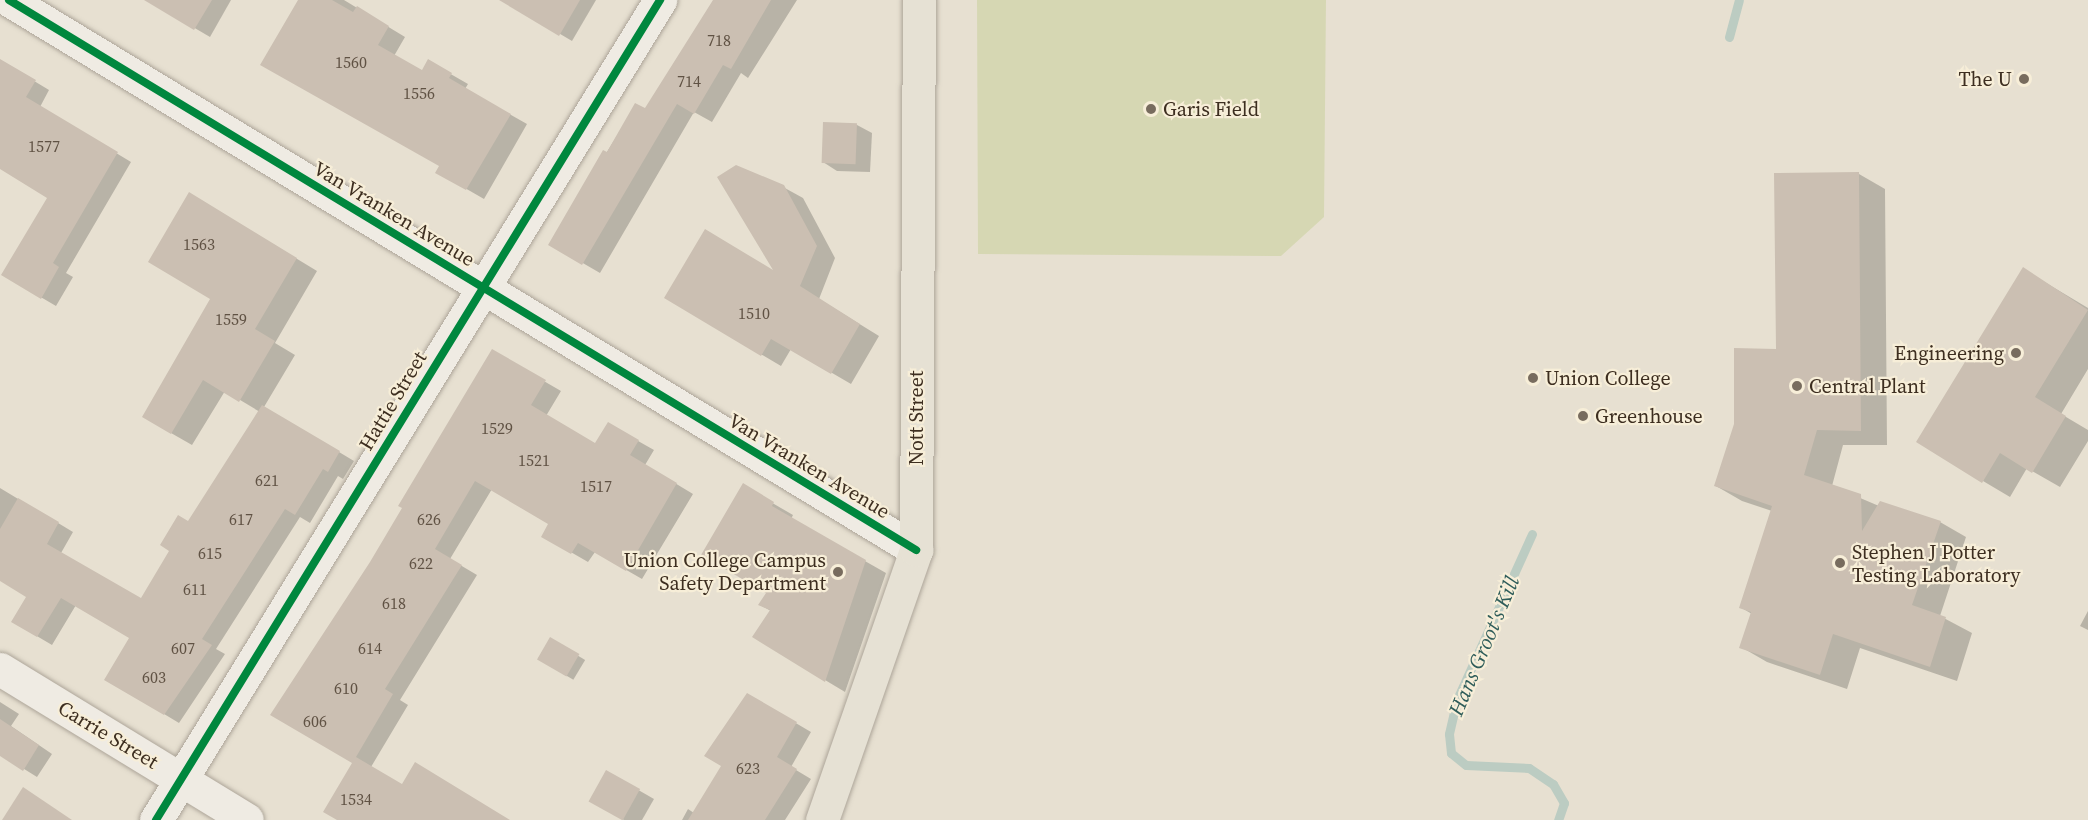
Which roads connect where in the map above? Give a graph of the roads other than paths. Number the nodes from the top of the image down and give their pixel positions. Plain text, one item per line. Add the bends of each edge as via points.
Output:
1 (9, 0) edge
2 (660, 0) edge
3 (919, 0) edge
4 (483, 286) junction
5 (916, 550) junction
6 (0, 669) edge
7 (181, 780) junction
8 (156, 820) edge
9 (247, 820) edge
10 (822, 820) edge

1 - 4 street, Van Vranken Avenue
2 - 4 street, Hattie Street
3 - 5 main road, Nott Street
4 - 5 street, Van Vranken Avenue
4 - 7 street, Hattie Street
5 - 10 main road, Nott Street
6 - 7 street, Carrie Street
7 - 8 street, Hattie Street
7 - 9 street, Carrie Street

